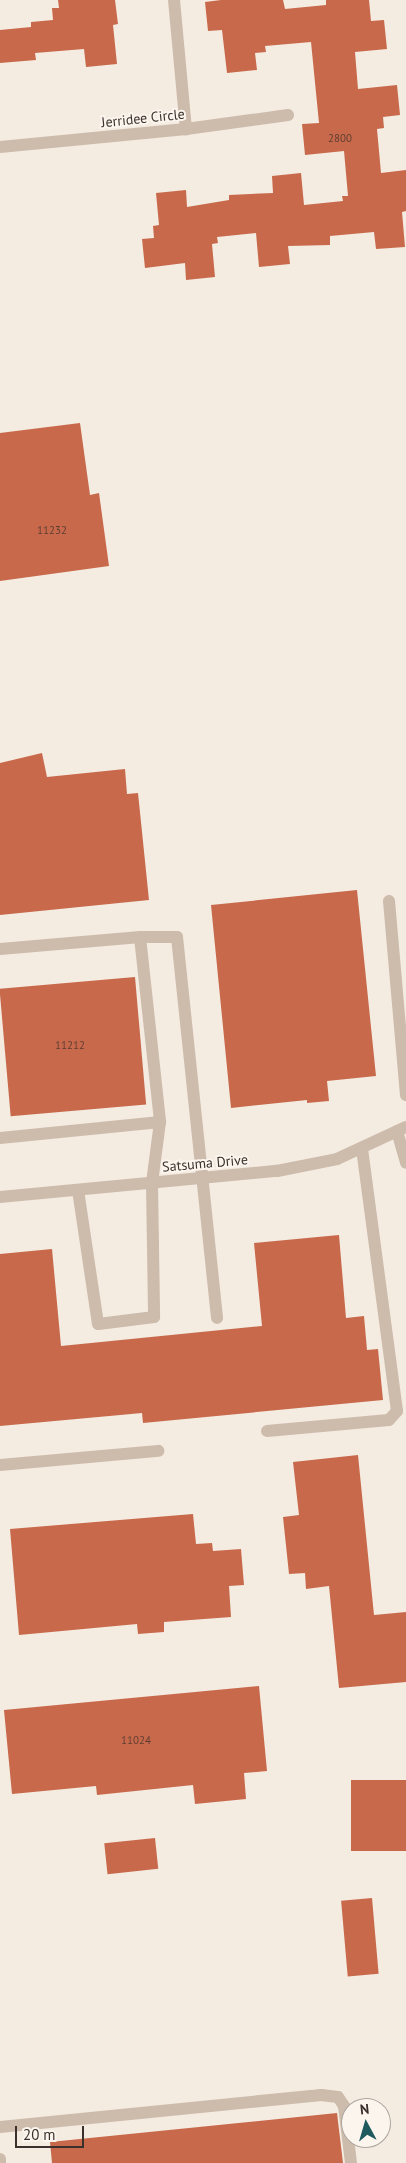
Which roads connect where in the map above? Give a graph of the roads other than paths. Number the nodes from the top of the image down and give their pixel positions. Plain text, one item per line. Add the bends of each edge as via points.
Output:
1 (174, 0) edge
2 (288, 115) dead end
3 (186, 129) junction
4 (0, 147) edge
5 (389, 901) dead end
6 (140, 937) junction
7 (0, 949) edge
8 (406, 1095) edge
9 (160, 1122) junction
10 (402, 1129) edge
11 (0, 1138) edge
12 (362, 1148) junction
13 (406, 1163) edge
14 (204, 1178) junction
15 (152, 1183) junction
16 (78, 1190) junction
17 (0, 1197) edge
18 (217, 1318) dead end
19 (267, 1431) dead end
20 (158, 1451) dead end
21 (0, 1465) edge
22 (0, 2127) edge
23 (0, 2159) edge
24 (0, 2163) edge
25 (351, 2163) edge

1 - 3 street
2 - 3 street, Jerridee Circle
3 - 4 street, Jerridee Circle
5 - 8 street
6 - 7 street
6 - 9 street
6 - 14 street via 177,936
9 - 11 street
9 - 15 street
10 - 12 street, Satsuma Drive
10 - 13 street
12 - 14 street, Satsuma Drive via 337,1159 278,1171
12 - 19 street via 397,1410 389,1420
14 - 15 street, Satsuma Drive
14 - 18 street
15 - 16 street, Satsuma Drive
15 - 16 street via 154,1317 98,1324
16 - 17 street, Satsuma Drive
20 - 21 street
22 - 25 street via 321,2095 338,2097 344,2106
23 - 24 street

